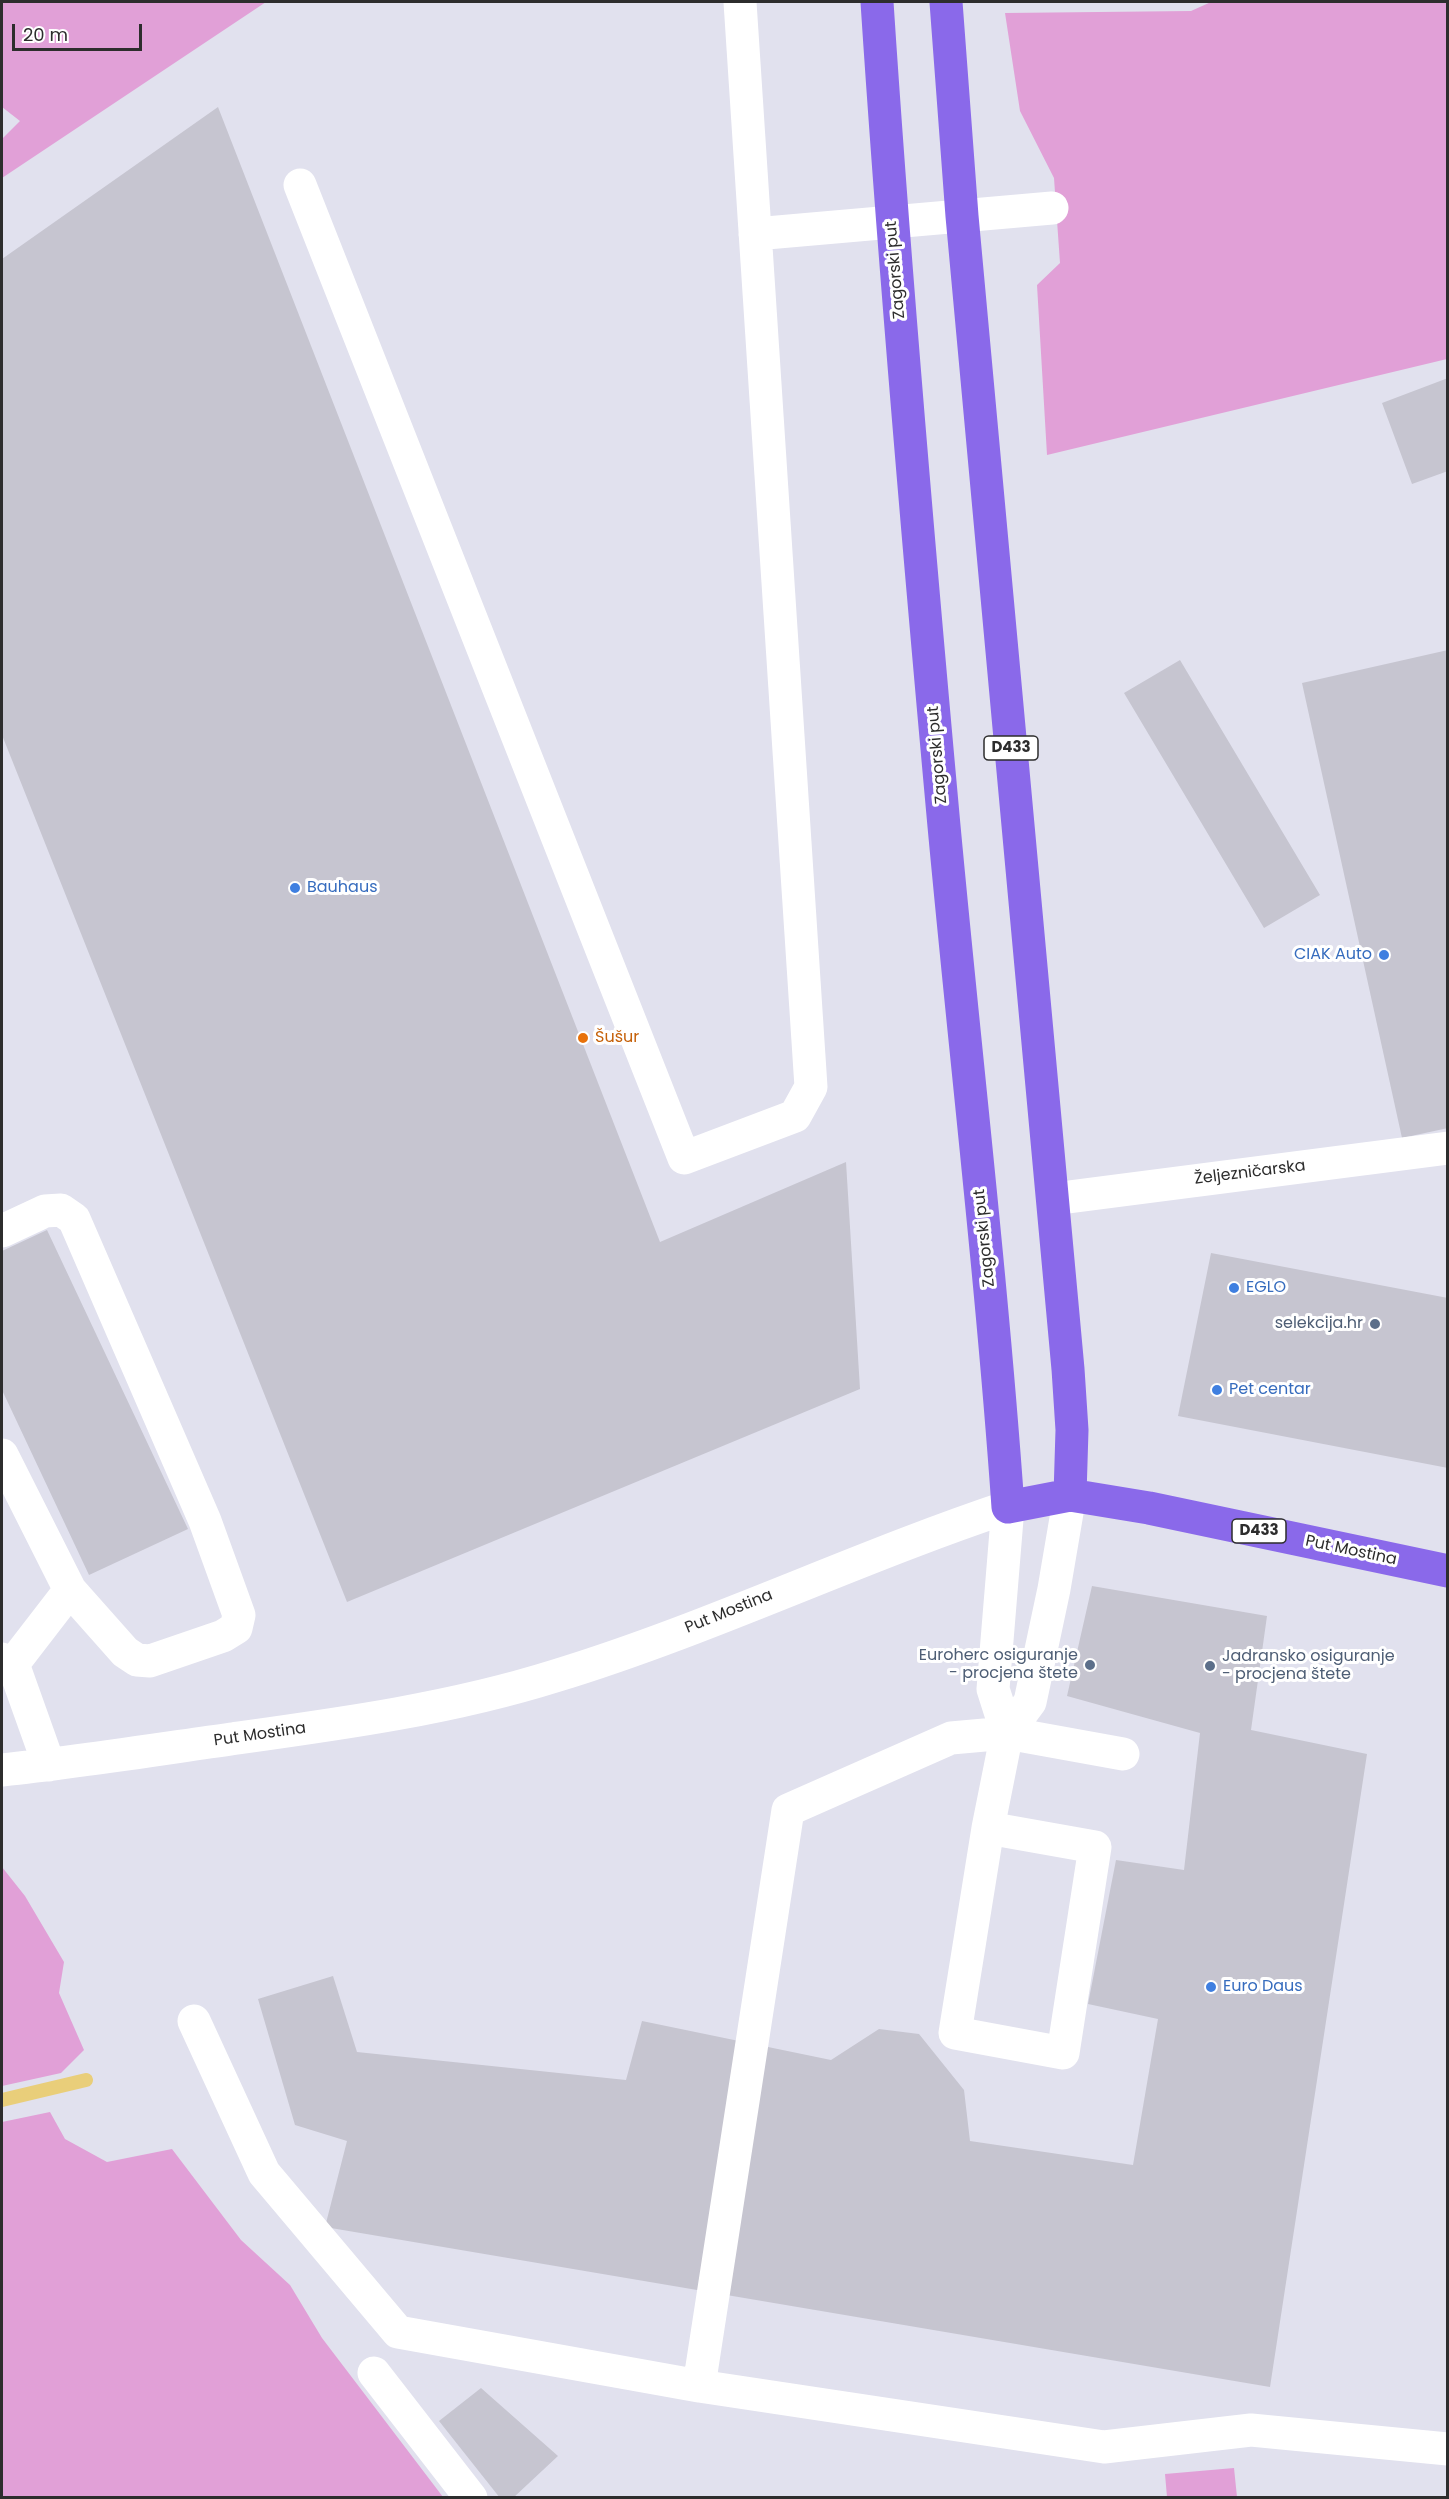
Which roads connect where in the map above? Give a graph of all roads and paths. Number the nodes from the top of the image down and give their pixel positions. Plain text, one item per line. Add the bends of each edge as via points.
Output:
1 (740, 2) edge
2 (877, 2) edge
3 (946, 2) edge
4 (300, 185) dead end
5 (1052, 208) dead end
6 (962, 216) junction
7 (892, 223) junction
8 (755, 234) junction
9 (1448, 1148) edge
10 (1053, 1199) junction
11 (2, 1232) edge
12 (2, 1455) edge
13 (1070, 1495) junction
14 (1008, 1507) junction
15 (1448, 1571) edge
16 (70, 1590) junction
17 (7, 1661) edge
18 (1006, 1733) junction
19 (1123, 1754) dead end
20 (49, 1765) junction
21 (2, 1770) edge
22 (988, 1828) junction
23 (194, 2021) dead end
24 (374, 2373) dead end
25 (699, 2386) junction
26 (1448, 2449) edge
27 (471, 2498) edge

1 - 8 street
2 - 7 main road, Zagorski put
3 - 6 main road, D433
4 - 8 street via 684,1158 795,1116 811,1087
5 - 6 street
6 - 7 street
6 - 10 main road, D433
7 - 8 street
7 - 14 main road, Zagorski put
9 - 10 street, Željezničarska
10 - 13 main road, D433 via 1072,1430
11 - 16 street via 45,1211 61,1210 74,1219 205,1521 239,1615 236,1628 224,1636 150,1661 137,1660 125,1652
12 - 16 street
13 - 14 main road, Put Mostina / D433
13 - 15 main road, Put Mostina / D433
13 - 18 street via 1030,1702
14 - 18 street via 993,1689
14 - 20 street, Put Mostina via 908,1541 648,1644 554,1676 450,1703 322,1727
16 - 17 street
17 - 20 street
18 - 19 street
18 - 22 street
18 - 25 street via 951,1738 788,1810
20 - 21 street, Put Mostina
22 - 22 street via 1095,1847 1063,2052 955,2033
23 - 25 street via 264,2173 398,2332
24 - 27 street
25 - 26 street via 1104,2447 1251,2430

